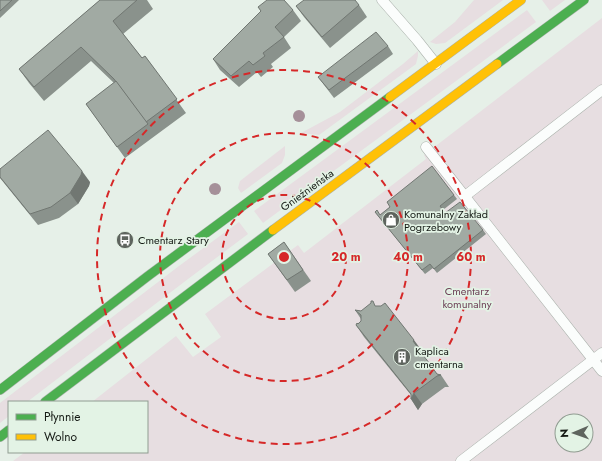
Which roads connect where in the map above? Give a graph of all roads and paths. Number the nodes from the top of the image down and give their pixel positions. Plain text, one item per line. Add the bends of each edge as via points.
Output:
1 (382, 0) edge
2 (521, 0) edge
3 (584, 0) edge
4 (436, 64) junction
5 (602, 90) edge
6 (426, 147) dead end
7 (465, 196) junction
8 (602, 353) edge
9 (593, 360) junction
10 (602, 371) edge
11 (0, 390) edge
12 (46, 401) edge
13 (8, 431) edge
14 (0, 437) edge
15 (462, 461) edge

1 - 4 lane
2 - 4 main road
3 - 12 main road, Gnieźnieńska via 205,280
4 - 11 main road via 154,272
5 - 7 lane
6 - 7 lane
7 - 9 lane
8 - 9 lane
9 - 10 lane
9 - 15 lane
13 - 14 main road

